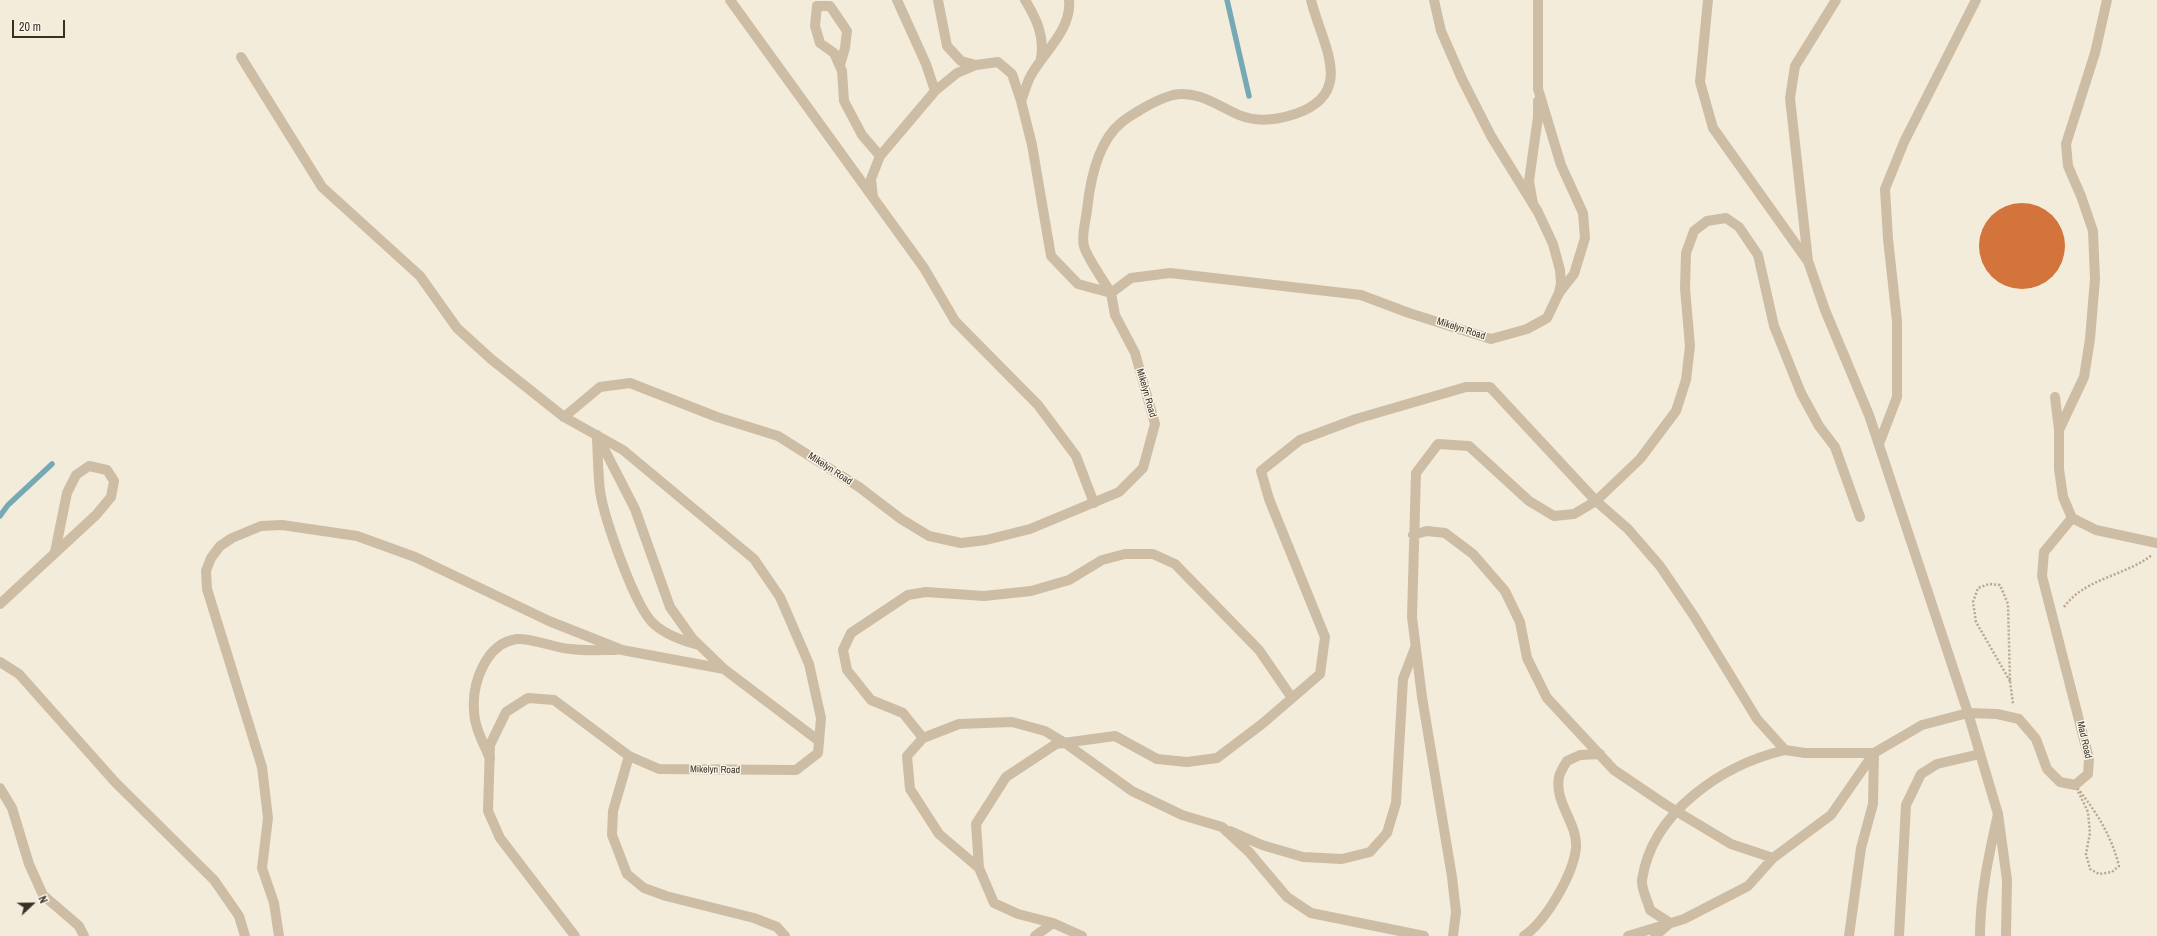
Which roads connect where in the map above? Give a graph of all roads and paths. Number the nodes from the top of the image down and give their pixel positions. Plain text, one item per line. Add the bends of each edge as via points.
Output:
1 (730, 0) edge
2 (897, 0) edge
3 (938, 0) edge
4 (1025, 0) edge
5 (1069, 0) edge
6 (1311, 0) edge
7 (1434, 0) edge
8 (1538, 0) edge
9 (1708, 0) edge
10 (1836, 0) edge
11 (1976, 0) edge
12 (2107, 0) edge
13 (241, 57) dead end
14 (1040, 60) junction
15 (840, 65) junction
16 (976, 65) junction
17 (1538, 89) junction
18 (936, 91) junction
19 (1021, 101) junction
20 (880, 156) junction
21 (873, 197) junction
22 (1533, 204) junction
23 (1808, 261) junction
24 (1112, 293) junction
25 (1559, 293) junction
26 (2054, 397) dead end
27 (564, 417) junction
28 (2059, 430) junction
29 (597, 435) junction
30 (1879, 444) junction
31 (1596, 501) junction
32 (1094, 503) junction
33 (1860, 517) dead end
34 (2072, 518) junction
35 (1413, 535) junction
36 (2157, 543) edge
37 (2157, 551) edge
38 (55, 552) junction
39 (0, 604) edge
40 (2054, 623) junction
41 (699, 645) junction
42 (1416, 647) junction
43 (622, 650) junction
44 (0, 662) edge
45 (724, 669) junction
46 (2010, 681) junction
47 (1292, 698) junction
48 (1968, 713) junction
49 (2015, 718) junction
50 (923, 738) junction
51 (819, 741) junction
52 (1065, 743) junction
53 (1785, 750) junction
54 (1874, 753) junction
55 (1600, 754) junction
56 (1980, 754) junction
57 (629, 756) junction
58 (490, 759) junction
59 (2075, 785) junction
60 (0, 788) edge
61 (1676, 811) junction
62 (1998, 814) junction
63 (1222, 827) junction
64 (1773, 858) junction
65 (979, 868) junction
66 (1053, 922) junction
67 (1670, 924) junction
68 (84, 936) edge
69 (245, 936) edge
70 (279, 936) edge
71 (575, 936) edge
72 (785, 936) edge
73 (1035, 936) edge
74 (1082, 936) edge
75 (1424, 936) edge
76 (1454, 936) edge
77 (1524, 936) edge
78 (1628, 936) edge
79 (1655, 936) edge
80 (1849, 936) edge
81 (1899, 936) edge
82 (1980, 936) edge
83 (2006, 936) edge

1 - 21 street
2 - 18 street
3 - 16 street via 947,46 961,61
4 - 14 street via 1041,34 1043,48
5 - 14 street via 1067,17 1060,34
6 - 24 street via 1331,64 1331,83 1324,98 1310,109 1285,118 1260,120 1239,115 1218,103 1196,96 1174,95 1149,105 1122,122 1106,141 1088,197 1084,246
7 - 22 street, Mikelyn Road via 1441,31 1462,79 1491,136
8 - 17 street
9 - 23 street via 1700,82 1713,128
10 - 23 street via 1795,66 1790,98
11 - 30 street via 1904,142 1885,189 1897,321 1897,397
12 - 28 street via 2095,53 2066,144 2068,166 2093,230 2095,279 2084,377
13 - 27 street via 322,187 420,276 457,328 491,359
14 - 19 street via 1031,74
15 - 15 street via 834,52 820,43 815,26 817,6 830,6 847,31
15 - 20 street via 844,101 862,136
16 - 18 street via 957,73
16 - 19 street via 998,62 1012,74
17 - 22 street via 1538,117 1529,181
17 - 25 street via 1561,165 1583,213 1585,238 1574,274
18 - 20 street
19 - 24 street via 1032,145 1052,256 1078,284
20 - 21 street via 871,179
21 - 32 street via 924,268 954,321 1038,406 1076,456
22 - 25 street, Mikelyn Road via 1553,244 1560,270
23 - 30 street
24 - 25 street, Mikelyn Road via 1131,278 1170,273 1361,295 1491,339 1527,329 1547,318
24 - 32 street, Mikelyn Road via 1116,315 1135,353 1155,424 1143,468 1119,492
26 - 28 street
27 - 29 street, Mikelyn Road
27 - 32 street, Mikelyn Road via 600,387 630,383 716,417 778,436 859,487 901,519 929,536 961,543 986,540 1030,529
28 - 34 street via 2059,469 2063,497
29 - 41 street via 635,509 670,607
29 - 41 street via 600,491 611,534 637,598 654,624 678,640
29 - 51 street, Mikelyn Road via 623,450 754,559 780,597 809,664 821,718
30 - 48 street
31 - 33 street via 1640,459 1676,411 1686,380 1690,346 1685,288 1686,253 1694,232 1707,221 1726,218 1739,227 1758,255 1774,326 1801,393 1819,426 1835,447
31 - 35 street via 1574,514 1554,516 1529,501 1469,446 1438,444 1416,473
31 - 47 street via 1490,387 1466,387 1356,419 1300,440 1261,471 1269,499 1325,637 1320,674
31 - 53 street via 1628,529 1660,566 1757,719
34 - 36 street via 2096,530
34 - 40 street, Mad Road via 2044,552 2042,576
35 - 42 street via 1412,617
35 - 55 street via 1427,531 1445,533 1473,554 1505,591 1520,622 1527,658 1547,698
37 - 40 path via 2144,562 2089,586 2070,600
38 - 38 street via 96,515 111,497 114,481 107,470 89,466 76,475 67,493
38 - 39 street
40 - 59 street, Mad Road via 2089,759 2088,774
41 - 45 street
42 - 63 street via 1403,680 1396,803 1387,833 1370,852 1342,859 1303,857 1262,845
42 - 76 street via 1452,877 1456,912
43 - 45 street
43 - 58 street via 571,650 516,639 502,644 488,656 476,689 474,710 478,729
43 - 70 street via 549,621 415,557 357,536 282,525 261,526 220,546 206,571 207,589 262,767 268,818 262,868 274,903
44 - 69 street via 19,674 115,782 214,880 239,916
45 - 51 street
46 - 46 path via 2008,604 2000,585 1989,584 1978,588 1973,602 1976,622
46 - 49 path
47 - 50 street via 1259,650 1174,564 1153,554 1126,554 1102,560 1069,580 1031,591 984,596 926,592 908,595 851,633 843,650 847,670 871,700 903,713
47 - 52 street via 1217,758 1187,762 1156,759 1115,736
48 - 49 street via 1997,714
48 - 54 street via 1922,725
48 - 56 street
49 - 59 street via 2019,719 2036,739 2047,769 2060,782
50 - 52 street via 959,724 1012,722 1045,731
50 - 65 street via 907,756 910,789 939,834
51 - 57 street, Mikelyn Road via 818,753 796,770 659,769
52 - 63 street via 1132,791 1182,815
52 - 65 street via 1056,744 1006,777 976,824
53 - 54 street via 1805,753
53 - 61 street via 1740,765 1707,786
54 - 64 street via 1831,815
54 - 80 street via 1873,804 1861,848
55 - 61 street via 1614,770
55 - 77 street via 1580,755 1567,761 1559,777 1560,801 1573,830 1576,848 1567,877 1553,905 1534,929
56 - 62 street
56 - 81 street via 1937,764 1921,774 1906,805
57 - 58 street, Mikelyn Road via 554,700 528,698 506,712 490,746
57 - 72 street via 613,811 612,835 627,874 644,888 754,918 777,927
58 - 71 street, Mikelyn Road via 488,811 500,838
59 - 59 path via 2097,813 2113,844 2119,866 2112,872 2099,874 2090,869 2086,854 2090,833 2088,812
60 - 68 street via 12,808 29,864 43,895 79,926
61 - 64 street via 1731,844
61 - 67 street via 1654,840 1642,882 1650,910
62 - 82 street via 1984,891
62 - 83 street via 2007,880
63 - 75 street via 1249,852 1287,897 1311,913
64 - 67 street via 1748,886
65 - 66 street via 994,903 1018,914
66 - 73 street
66 - 74 street
67 - 78 street
67 - 79 street

